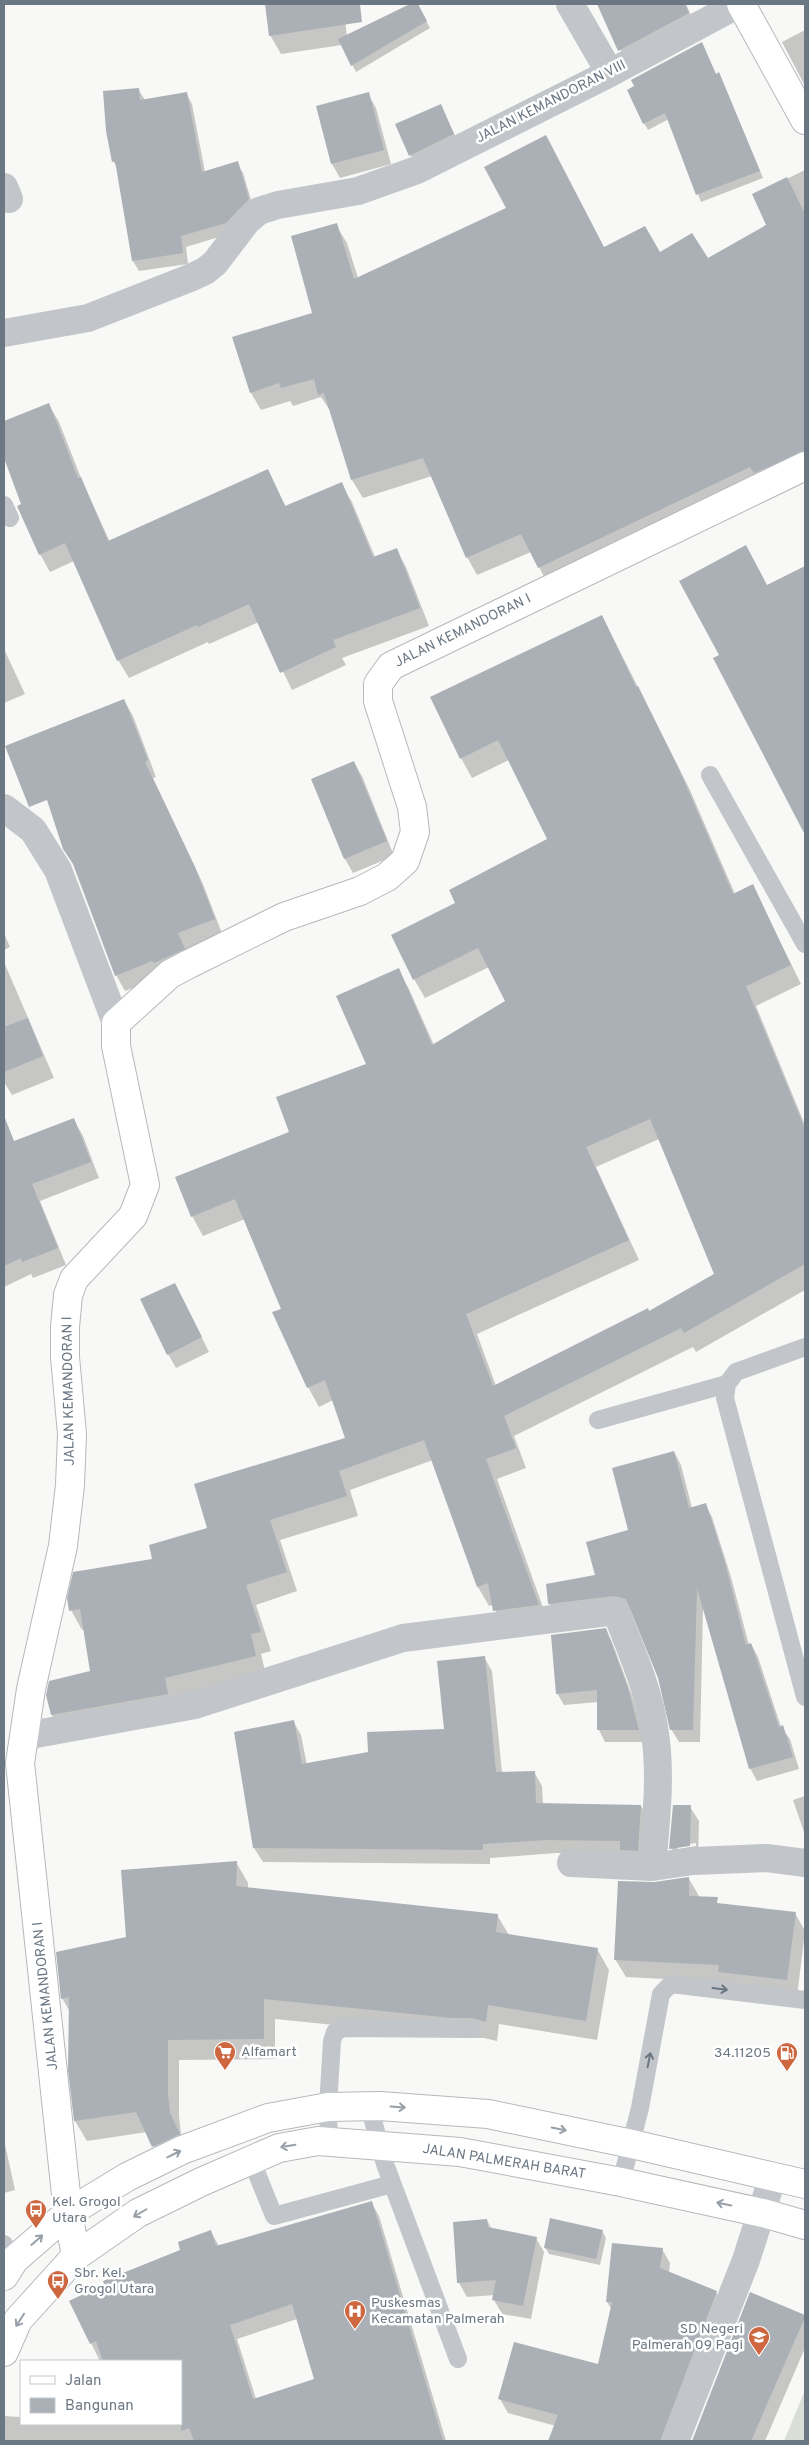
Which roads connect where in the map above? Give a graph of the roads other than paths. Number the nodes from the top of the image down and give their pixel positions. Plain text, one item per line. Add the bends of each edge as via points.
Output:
1 (570, 4) edge
2 (740, 4) edge
3 (610, 73) junction
4 (805, 120) edge
5 (4, 333) edge
6 (805, 466) edge
7 (710, 775) dead end
8 (4, 808) edge
9 (805, 944) edge
10 (116, 1023) junction
11 (805, 1347) edge
12 (727, 1384) junction
13 (598, 1420) dead end
14 (805, 1698) edge
15 (14, 1733) edge
16 (12, 1764) edge
17 (571, 1863) dead end
18 (805, 1863) edge
19 (652, 1867) junction
20 (805, 2000) edge
21 (472, 2029) dead end
22 (369, 2106) junction
23 (328, 2107) junction
24 (329, 2142) junction
25 (632, 2144) junction
26 (378, 2145) junction
27 (251, 2159) junction
28 (773, 2176) junction
29 (620, 2182) junction
30 (392, 2184) junction
31 (805, 2184) edge
32 (68, 2213) junction
33 (762, 2213) junction
34 (805, 2225) edge
35 (76, 2256) junction
36 (7, 2260) edge
37 (4, 2352) edge
38 (458, 2359) dead end
39 (675, 2441) edge

1 - 3 street
2 - 3 street, JALAN KEMANDORAN VIII
2 - 4 street, JALAN KEMANDORAN VIII
3 - 5 street, JALAN KEMANDORAN VIII via 417,170 358,191 278,204 259,211 247,221 215,263 190,278 88,318
6 - 10 street, JALAN KEMANDORAN I via 390,666 378,684 378,701 412,807 415,832 405,861 387,877 360,891 284,917 170,974
7 - 9 lane
8 - 10 street via 33,830 58,870
10 - 15 street, JALAN KEMANDORAN I via 116,1046 145,1185 133,1216 74,1279 68,1295 65,1357 72,1434 63,1546 32,1689
11 - 12 lane via 736,1372
12 - 13 lane
12 - 14 lane via 724,1398
15 - 16 street, JALAN KEMANDORAN I
15 - 19 street via 195,1705 403,1638 616,1611 639,1670 654,1727 658,1793
16 - 32 street, JALAN KEMANDORAN I
17 - 19 street
18 - 19 street via 767,1858 693,1861
25 -> 20 lane via 661,1994 665,1988 671,1984
21 - 23 lane via 344,2028 335,2032
22 - 23 street
22 -> 25 street via 488,2114
22 - 26 lane
23 - 24 lane
32 -> 23 street via 126,2178 182,2150 268,2118
24 - 26 street, JALAN PALMERAH BARAT
24 -> 27 street, JALAN PALMERAH BARAT via 279,2148
25 - 28 street
25 - 29 lane
26 - 29 street, JALAN PALMERAH BARAT via 460,2152
26 - 30 lane
27 - 30 lane via 274,2216
27 -> 35 street, JALAN PALMERAH BARAT via 138,2213
28 - 31 street
28 - 33 street
33 -> 29 street, JALAN PALMERAH BARAT
30 - 38 lane
32 - 35 street, JALAN KEMANDORAN I
36 -> 32 street
33 - 34 street, JALAN PALMERAH BARAT
33 - 39 street
35 -> 37 street, JALAN PALMERAH BARAT via 18,2320

